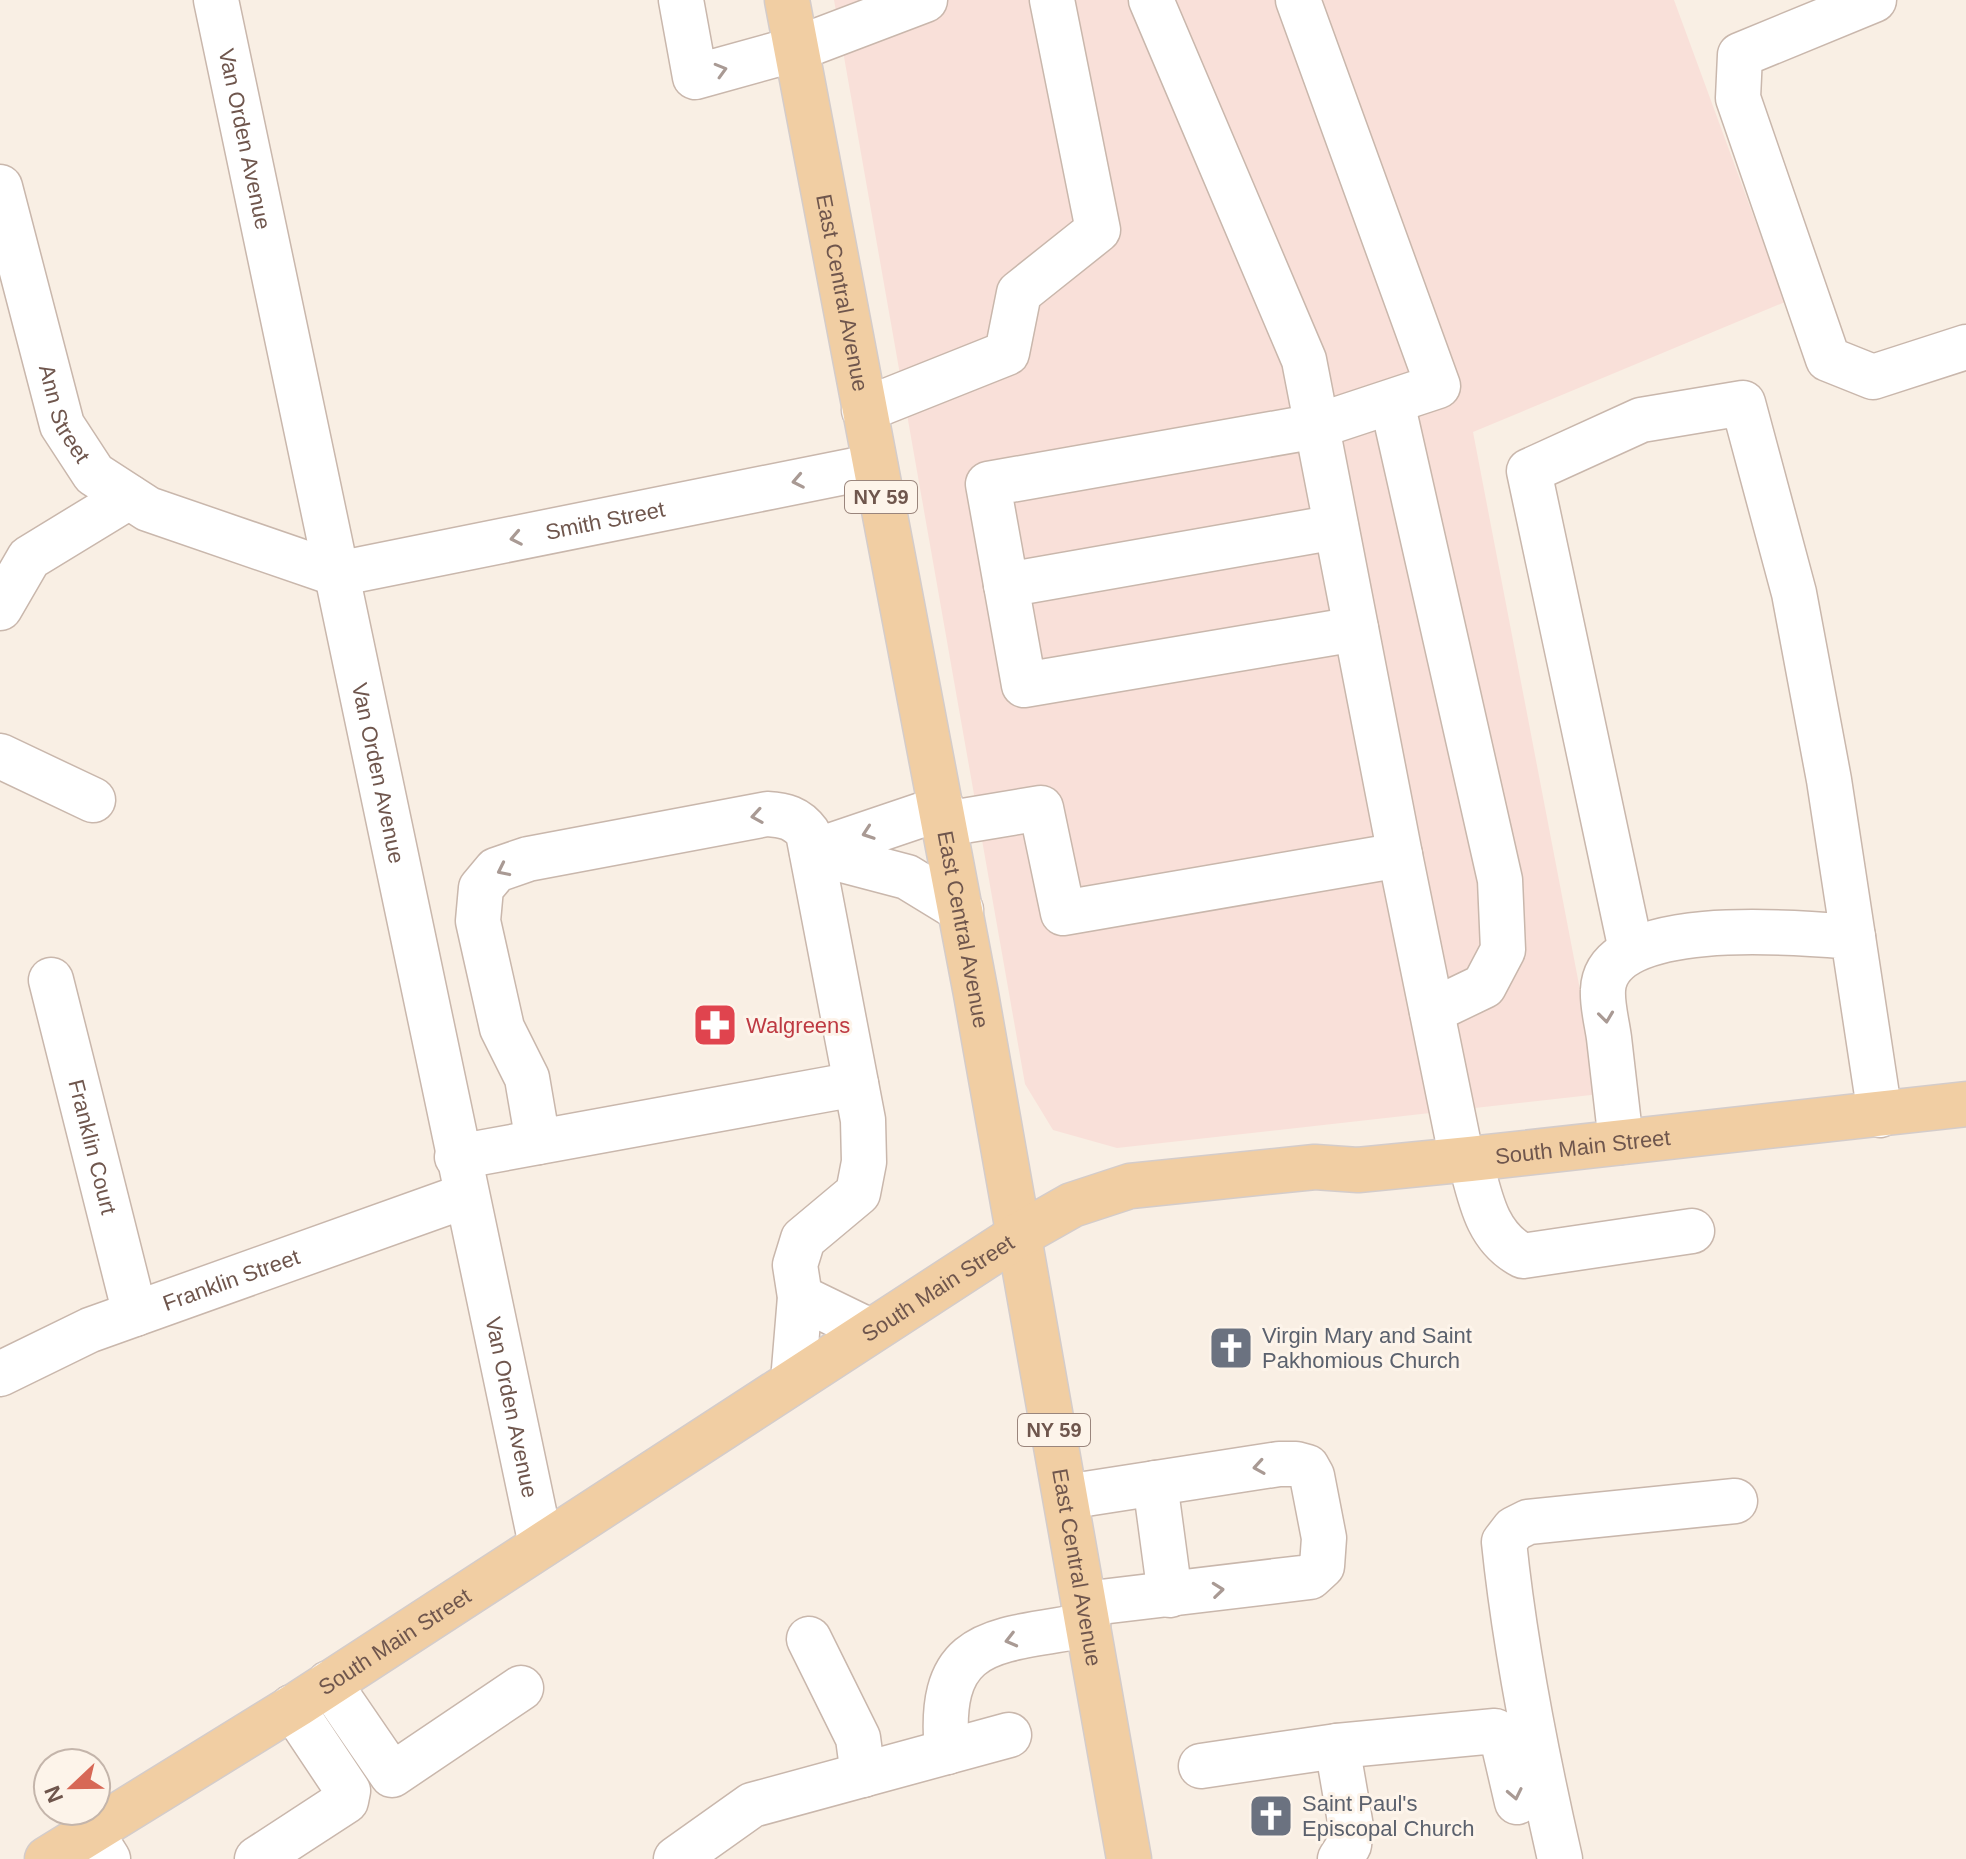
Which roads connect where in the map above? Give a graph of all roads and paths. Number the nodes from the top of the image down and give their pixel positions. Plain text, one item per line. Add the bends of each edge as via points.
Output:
1 (216, 0) edge
2 (681, 0) edge
3 (787, 0) edge
4 (925, 0) edge
5 (1052, 0) edge
6 (1151, 0) edge
7 (1298, 0) edge
8 (1874, 0) edge
9 (796, 49) junction
10 (0, 187) edge
11 (1966, 347) edge
12 (1392, 402) junction
13 (864, 410) junction
14 (1317, 426) junction
15 (875, 466) junction
16 (129, 497) junction
17 (1336, 527) junction
18 (337, 574) junction
19 (1006, 585) junction
20 (0, 608) edge
21 (1356, 629) junction
22 (0, 756) edge
23 (93, 800) dead end
24 (943, 816) junction
25 (812, 852) junction
26 (1400, 855) junction
27 (961, 910) junction
28 (1853, 937) junction
29 (1631, 950) junction
30 (51, 980) dead end
31 (1432, 1011) junction
32 (856, 1084) junction
33 (1966, 1104) edge
34 (1880, 1115) junction
35 (538, 1142) junction
36 (1621, 1142) junction
37 (1466, 1160) junction
38 (461, 1176) junction
39 (1692, 1231) dead end
40 (1019, 1235) junction
41 (800, 1297) junction
42 (135, 1314) junction
43 (870, 1331) junction
44 (0, 1374) edge
45 (793, 1381) junction
46 (1155, 1483) junction
47 (1066, 1497) junction
48 (1735, 1501) dead end
49 (541, 1545) junction
50 (1170, 1595) junction
51 (1086, 1614) junction
52 (809, 1639) dead end
53 (329, 1683) junction
54 (521, 1688) dead end
55 (292, 1707) junction
56 (1009, 1735) dead end
57 (1337, 1746) junction
58 (947, 1752) junction
59 (1201, 1766) dead end
60 (863, 1775) junction
61 (100, 1845) edge
62 (47, 1859) edge
63 (257, 1859) edge
64 (676, 1859) edge
65 (1129, 1859) edge
66 (1340, 1859) edge
67 (1529, 1859) edge
68 (1560, 1859) edge

1 - 18 street, Van Orden Avenue
2 -> 9 street via 695,77
3 - 9 main road, East Central Avenue / NY 59
4 - 9 street
5 - 13 street via 1098,230 1019,293 1007,353
6 - 14 street via 1304,360
7 - 12 street via 1438,386
8 - 11 street via 1740,55 1738,98 1828,359 1873,377
9 - 13 main road, East Central Avenue / NY 59
10 - 16 street, Ann Street via 62,425 94,474
12 - 14 street
12 - 31 street via 1500,880 1503,950 1484,986
13 - 15 main road, East Central Avenue / NY 59
14 - 17 street
14 - 19 street via 988,484
15 -> 18 street, Smith Street
15 - 24 main road, East Central Avenue / NY 59
16 - 18 street, Ann Street via 148,509
16 - 20 street via 29,558
17 - 19 street
17 - 21 street
18 - 38 street, Van Orden Avenue
19 - 21 street via 1024,685
21 - 26 street
22 - 23 street
24 -> 25 street
24 - 26 street via 1041,808 1063,913
24 - 27 main road, East Central Avenue / NY 59
25 - 27 street via 907,877
25 - 32 street
25 -> 35 street via 799,821 767,814 528,859 496,870 481,888 478,921 502,1028 527,1078
26 - 31 street
27 - 40 main road, East Central Avenue / NY 59
28 - 29 street via 1768,930 1708,933
28 - 29 street via 1794,593 1743,403 1641,420 1529,471
28 - 34 street
29 -> 36 street via 1615,961 1602,987
30 - 42 street, Franklin Court
31 - 37 street
32 - 35 street, Franklin Street
32 - 41 street via 864,1162 858,1193 803,1239 795,1265
33 - 34 main road, South Main Street
34 - 36 main road, South Main Street
35 - 38 street, Franklin Street
36 - 37 main road, South Main Street
37 - 39 street via 1494,1232 1523,1256
37 - 40 main road, South Main Street via 1358,1170 1315,1167 1130,1186 1072,1205
38 - 42 street, Franklin Street
38 - 49 street, Van Orden Avenue
40 - 43 main road, South Main Street
40 - 47 main road, East Central Avenue / NY 59
41 - 43 street
41 - 45 street
42 - 44 street, Franklin Street
43 - 45 main road, South Main Street
45 - 49 main road, South Main Street
46 - 47 street
46 - 50 street
50 -> 46 street via 1310,1577 1322,1566 1324,1538 1307,1467 1279,1464
47 - 51 main road, East Central Avenue / NY 59
48 - 68 street via 1528,1522 1504,1542 1533,1736
49 - 53 main road, South Main Street
50 - 51 street
51 -> 58 street via 978,1650 960,1663 947,1692
51 - 65 main road, East Central Avenue / NY 59
52 - 60 street via 858,1738
53 - 54 street via 392,1775
53 - 55 main road, South Main Street
55 - 61 main road, South Main Street
55 - 63 street via 348,1791 346,1801
56 - 58 street
57 - 59 street
57 - 66 street via 1351,1827
57 -> 67 street via 1495,1731 1504,1746
58 - 60 street
60 - 64 street via 752,1805
61 - 62 main road, South Main Street

